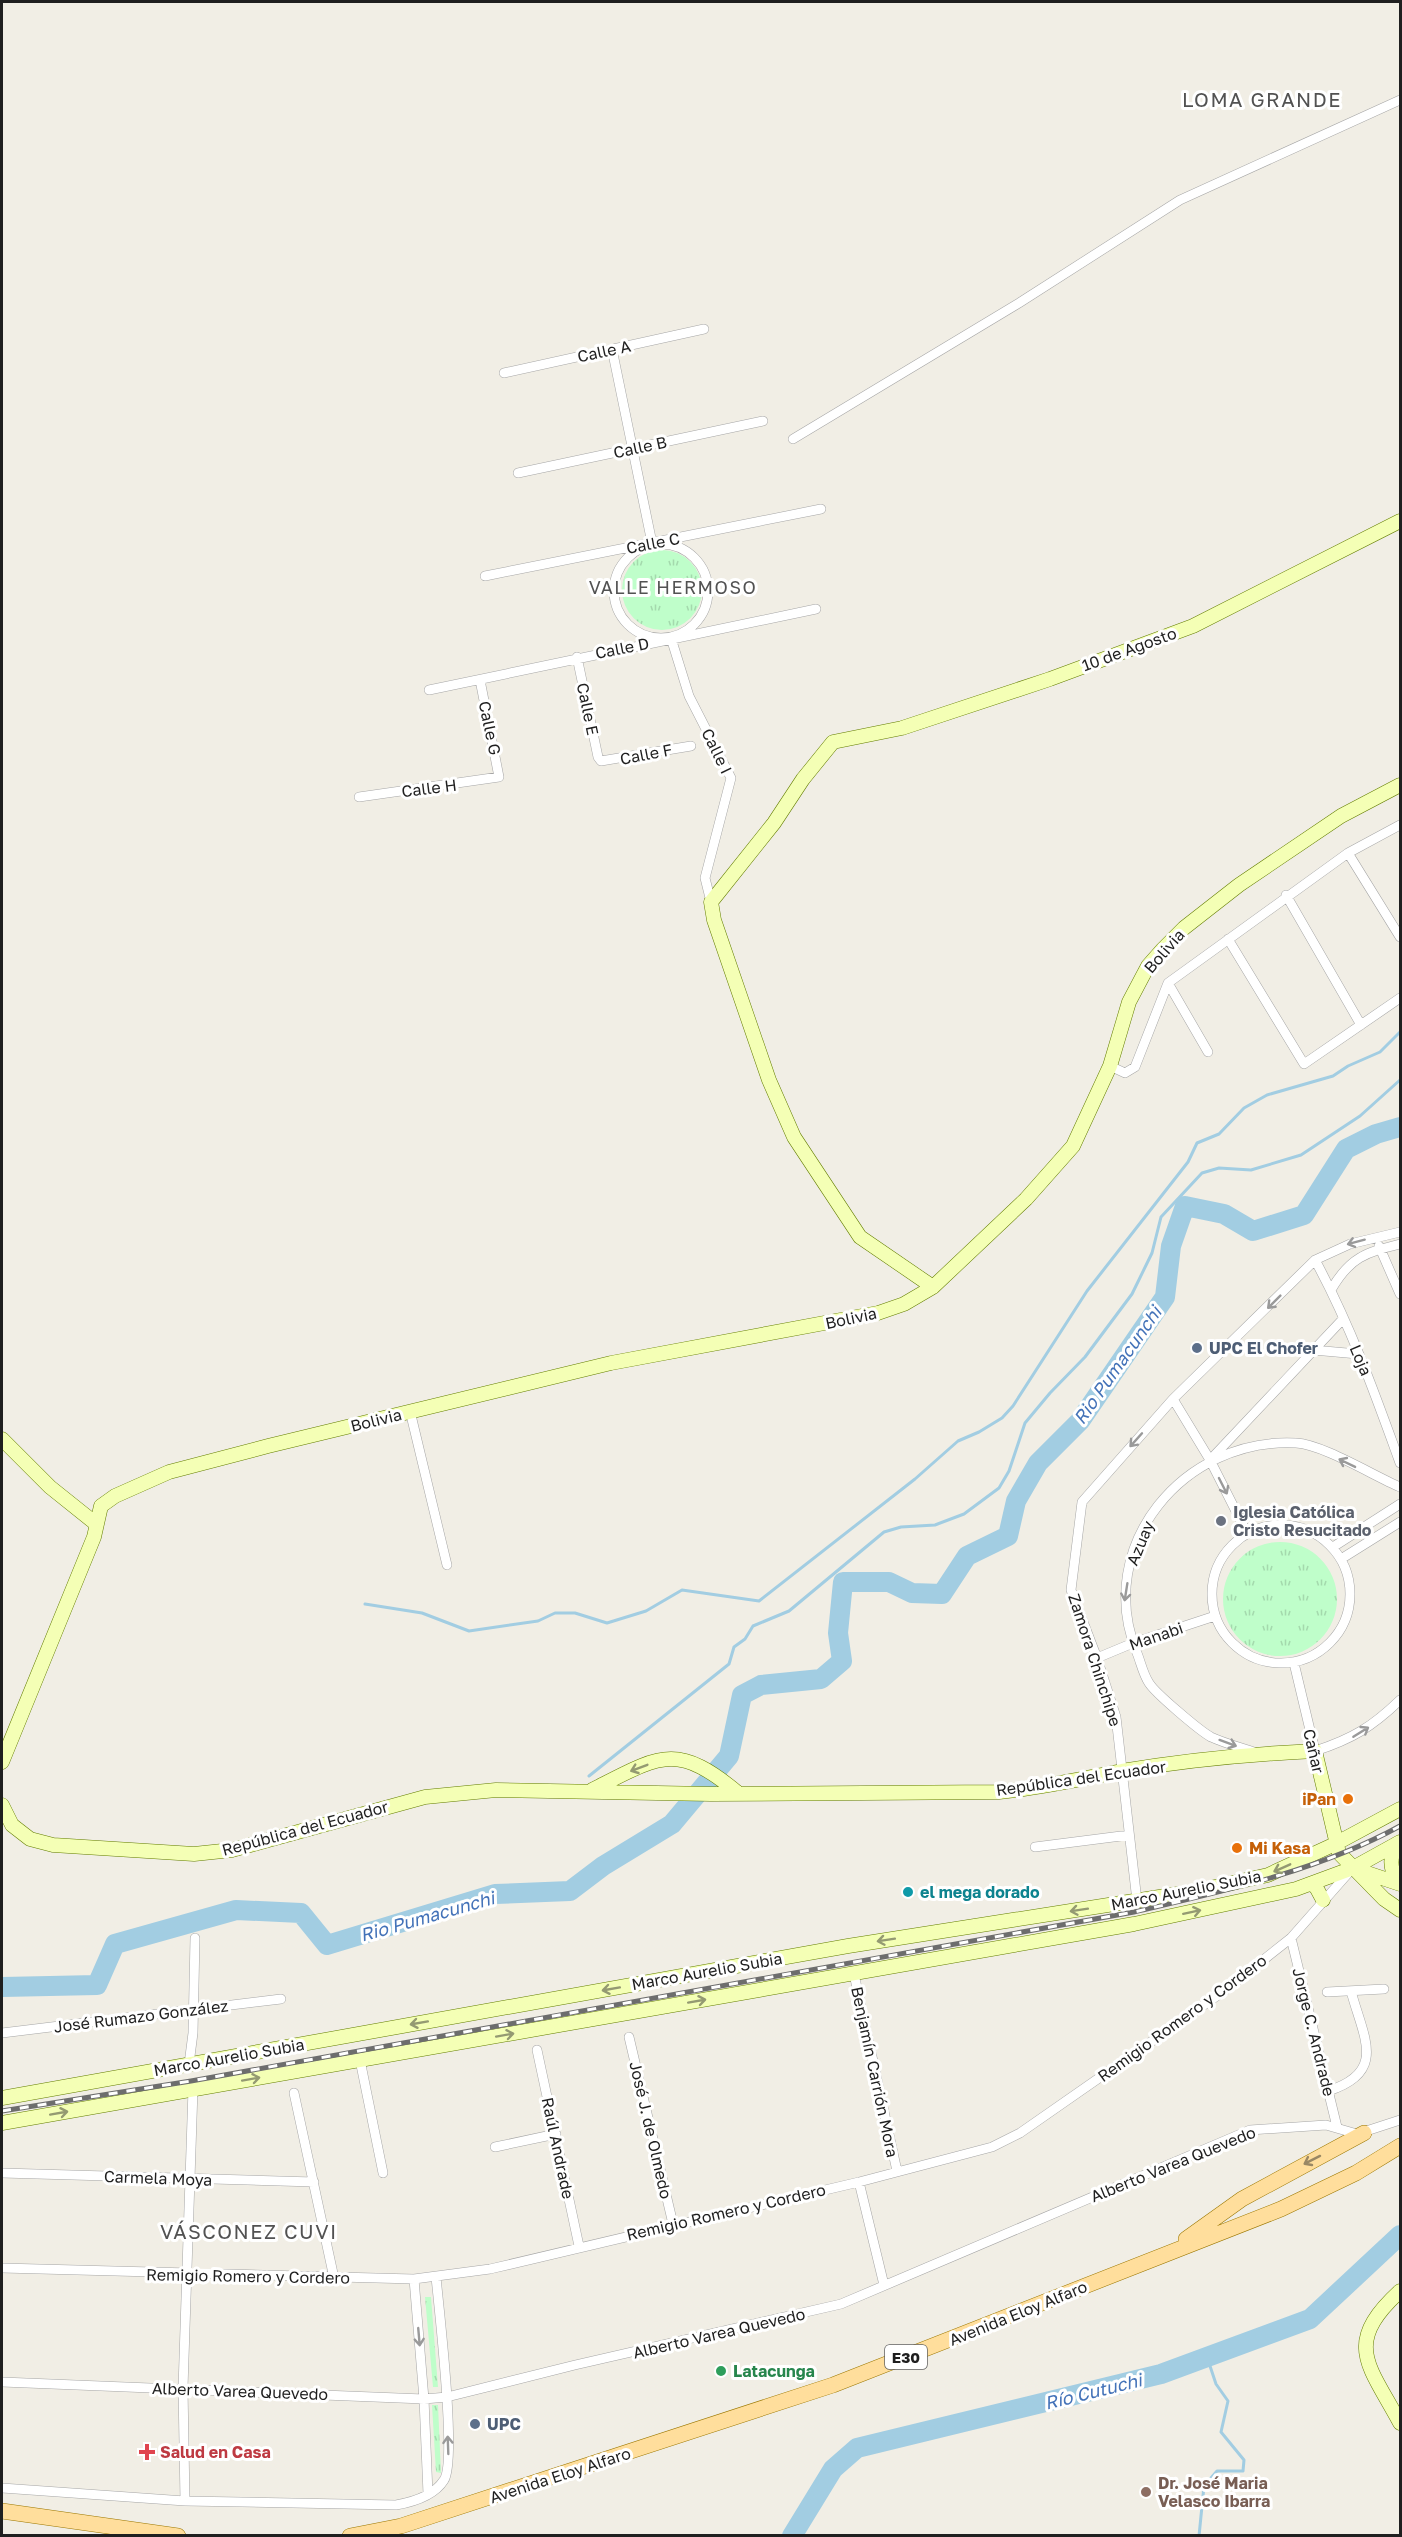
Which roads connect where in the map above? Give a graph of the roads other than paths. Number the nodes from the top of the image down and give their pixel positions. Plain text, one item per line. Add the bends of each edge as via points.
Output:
1 (1401, 100) edge
2 (704, 328) dead end
3 (612, 349) junction
4 (504, 373) dead end
5 (763, 421) dead end
6 (793, 439) dead end
7 (633, 449) junction
8 (518, 473) dead end
9 (821, 509) dead end
10 (1401, 521) edge
11 (652, 543) junction
12 (485, 576) dead end
13 (816, 609) dead end
14 (671, 638) junction
15 (577, 657) junction
16 (480, 680) junction
17 (429, 690) dead end
18 (691, 746) dead end
19 (601, 761) joint
20 (499, 777) joint
21 (1401, 786) edge
22 (359, 797) dead end
23 (1401, 825) edge
24 (1348, 853) junction
25 (1286, 895) junction
26 (711, 902) junction
27 (1401, 937) edge
28 (1228, 939) junction
29 (1168, 983) junction
30 (1401, 998) edge
31 (1361, 1025) junction
32 (1208, 1052) dead end
33 (1110, 1066) junction
34 (1401, 1232) edge
35 (1376, 1238) junction
36 (1401, 1244) edge
37 (1380, 1249) junction
38 (1315, 1260) junction
39 (933, 1287) junction
40 (1331, 1290) junction
41 (1401, 1294) edge
42 (1343, 1319) junction
43 (1313, 1350) junction
44 (1358, 1354) junction
45 (1173, 1399) junction
46 (410, 1412) junction
47 (2, 1439) edge
48 (1210, 1460) junction
49 (1401, 1463) edge
50 (1401, 1487) edge
51 (1401, 1504) edge
52 (1401, 1522) edge
53 (95, 1523) junction
54 (1247, 1533) junction
55 (1333, 1547) junction
56 (1341, 1559) junction
57 (447, 1565) dead end
58 (1215, 1616) junction
59 (1133, 1643) junction
60 (1097, 1658) junction
61 (1294, 1663) junction
62 (1401, 1700) edge
63 (1315, 1751) junction
64 (1257, 1754) junction
65 (2, 1761) edge
66 (1124, 1771) junction
67 (590, 1792) junction
68 (738, 1793) junction
69 (2, 1805) edge
70 (1401, 1809) edge
71 (1129, 1834) junction
72 (1401, 1842) edge
73 (1335, 1844) junction
74 (1035, 1847) dead end
75 (1353, 1868) junction
76 (1399, 1883) edge
77 (1311, 1884) junction
78 (1323, 1900) junction
79 (1137, 1901) junction
80 (1401, 1910) edge
81 (195, 1938) dead end
82 (1291, 1938) junction
83 (854, 1974) junction
84 (1384, 1989) dead end
85 (1351, 1991) junction
86 (1327, 1992) dead end
87 (281, 1999) dead end
88 (193, 2009) junction
89 (2, 2033) edge
90 (629, 2037) dead end
91 (537, 2050) dead end
92 (360, 2060) junction
93 (189, 2064) junction
94 (193, 2089) junction
95 (1328, 2091) junction
96 (294, 2093) dead end
97 (2, 2098) edge
98 (1401, 2120) edge
99 (2, 2123) edge
100 (1336, 2127) junction
101 (1364, 2133) junction
102 (556, 2134) junction
103 (495, 2147) dead end
104 (1398, 2148) edge
105 (897, 2171) junction
106 (2, 2173) edge
107 (383, 2173) dead end
108 (189, 2179) junction
109 (314, 2182) junction
110 (859, 2182) junction
111 (673, 2224) junction
112 (579, 2246) junction
113 (1168, 2252) junction
114 (2, 2268) edge
115 (185, 2274) junction
116 (436, 2277) junction
117 (334, 2278) junction
118 (414, 2279) junction
119 (884, 2285) junction
120 (1401, 2291) edge
121 (2, 2382) edge
122 (1379, 2384) junction
123 (183, 2388) junction
124 (447, 2397) junction
125 (424, 2399) junction
126 (1401, 2409) edge
127 (1401, 2423) edge
128 (2, 2488) edge
129 (428, 2494) junction
130 (185, 2501) junction
131 (2, 2511) edge
132 (178, 2535) edge
133 (350, 2535) edge

1 - 6 street via 1180,200 1019,303
2 - 3 street, Calle A
3 - 4 street, Calle A
3 - 7 street
5 - 7 street, Calle B
7 - 8 street, Calle B
7 - 11 street
9 - 11 street, Calle C
10 - 26 street, 10 de Agosto via 1193,626 902,728 842,738 826,748 774,823
11 - 12 street, Calle C
11 - 14 street via 678,546 690,553 699,562 707,581 702,614 694,624
11 - 14 street via 628,556 619,567 614,580 615,601 622,620 632,629 644,636
13 - 14 street, Calle D
14 - 15 street, Calle D
14 - 26 street, Calle I via 689,696 731,778 705,878
15 - 16 street, Calle D
15 - 19 street, Calle E
16 - 17 street, Calle D
16 - 20 street, Calle G
18 - 19 street, Calle F
20 - 22 street, Calle H
21 - 33 street, Bolivia via 1341,816 1239,885 1184,928 1148,966 1129,1002
23 - 24 street
24 - 25 street
24 - 27 street
25 - 28 street
25 - 31 street
26 - 39 street via 768,1080 794,1137 860,1237
28 - 29 street
28 - 31 street via 1304,1064
29 - 32 street
29 - 33 street via 1135,1067 1125,1073
30 - 31 street
33 - 39 street, Bolivia via 1073,1146 1026,1199
34 - 35 street, Zamora Chinchipe
35 - 37 street
35 -> 38 street, Zamora Chinchipe via 1350,1244
36 - 37 street
37 - 40 street via 1348,1263
37 - 41 street
38 - 40 street, Loja
38 -> 45 street, Zamora Chinchipe
39 - 46 street, Bolivia via 878,1314 611,1363
40 - 42 street, Loja
42 - 43 street
42 - 44 street, Loja
43 - 44 street
43 - 48 street
44 - 49 street, Loja
45 - 48 street
45 -> 60 street, Zamora Chinchipe via 1082,1502 1071,1590
46 - 53 street, Bolivia via 170,1472 100,1506
46 - 57 street
47 - 53 street via 50,1487
50 -> 48 street, Azuay via 1298,1443 1256,1446
48 -> 54 street
48 -> 59 street, Azuay via 1167,1493 1144,1525 1131,1559 1124,1603
51 - 55 street
52 - 56 street
53 - 65 street via 94,1537
54 - 55 street via 1272,1525 1297,1526
54 - 58 street via 1229,1548 1216,1569 1212,1592
55 - 56 street
56 - 61 street via 1351,1591 1344,1624 1324,1650
58 - 59 street, Manabi
58 - 61 street via 1227,1638 1246,1654 1269,1663
59 - 60 street, Manabi
59 -> 64 street, Azuay via 1149,1683 1177,1709 1209,1736
60 - 66 street, Zamora Chinchipe via 1116,1717
61 - 63 street, Cañar
63 -> 62 street via 1348,1740 1377,1722
63 - 64 street, República del Ecuador
63 - 73 street, Cañar
64 - 66 street, República del Ecuador
66 - 68 street, República del Ecuador via 999,1792
66 - 71 street, Zamora Chinchipe
67 - 68 street, República del Ecuador
68 -> 67 street, República del Ecuador via 692,1761 676,1758 634,1769
67 - 69 street, República del Ecuador via 496,1790 425,1797 231,1850 194,1854 53,1845 30,1839 12,1825
70 - 73 street, Marco Aurelio Subia
71 - 74 street
71 - 79 street, Zamora Chinchipe
72 - 75 street, Marco Aurelio Subia
72 - 76 street via 1394,1848 1391,1863
73 - 75 street, Cañar
73 -> 79 street, Marco Aurelio Subia via 1268,1875
75 - 76 street
75 - 77 street, Marco Aurelio Subia
75 - 78 street, Remigio Romero y Cordero
75 - 80 street, Cañar
77 - 78 street
83 -> 77 street, Marco Aurelio Subia via 1134,1924
78 - 82 street, Remigio Romero y Cordero
79 -> 93 street, Marco Aurelio Subia via 848,1946
81 - 88 street
82 - 95 street, Jorge C. Andrade
82 - 105 street, Remigio Romero y Cordero via 1224,1991 1020,2133 992,2147
92 -> 83 street, Marco Aurelio Subia
83 - 105 street, Benjamín Carrión Mora
84 - 85 street
85 - 86 street
85 - 95 street via 1367,2063 1361,2072
87 - 88 street, José Rumazo González
88 - 89 street, José Rumazo González
88 - 93 street
90 - 111 street, José J. de Olmedo
91 - 102 street, Raúl Andrade
94 -> 92 street, Marco Aurelio Subia
92 - 107 street
93 - 97 street, Marco Aurelio Subia
99 -> 94 street, Marco Aurelio Subia
94 - 108 street
95 - 100 street, Jorge C. Andrade
96 - 109 street
98 - 101 street
100 - 101 street, Alberto Varea Quevedo
100 - 119 street, Alberto Varea Quevedo via 1250,2130
101 -> 113 main road via 1242,2199
102 - 103 street
102 - 112 street, Raúl Andrade
104 - 113 main road, Avenida Eloy Alfaro / E30 via 1281,2209
105 - 110 street, Remigio Romero y Cordero
106 - 108 street, Carmela Moya
108 - 109 street, Carmela Moya
108 - 115 street
109 - 117 street
110 - 111 street, Remigio Romero y Cordero
110 - 119 street
111 - 112 street, Remigio Romero y Cordero
112 - 116 street, Remigio Romero y Cordero via 490,2269
113 - 133 main road, Avenida Eloy Alfaro / E30 via 1010,2318 833,2385 401,2526
114 - 115 street, Remigio Romero y Cordero
115 - 117 street, Remigio Romero y Cordero
115 - 123 street
116 - 118 street, Remigio Romero y Cordero
116 - 124 street
117 - 118 street, Remigio Romero y Cordero
118 -> 125 street
119 - 124 street, Alberto Varea Quevedo via 841,2304
120 - 122 street via 1378,2314 1364,2345 1368,2365
121 - 123 street, Alberto Varea Quevedo
122 - 126 street
122 - 127 street
123 - 125 street, Alberto Varea Quevedo
123 - 130 street
124 - 125 street, Alberto Varea Quevedo
129 -> 124 street via 446,2479
125 - 129 street
128 - 130 street
129 - 130 street via 396,2505
131 - 132 main road

